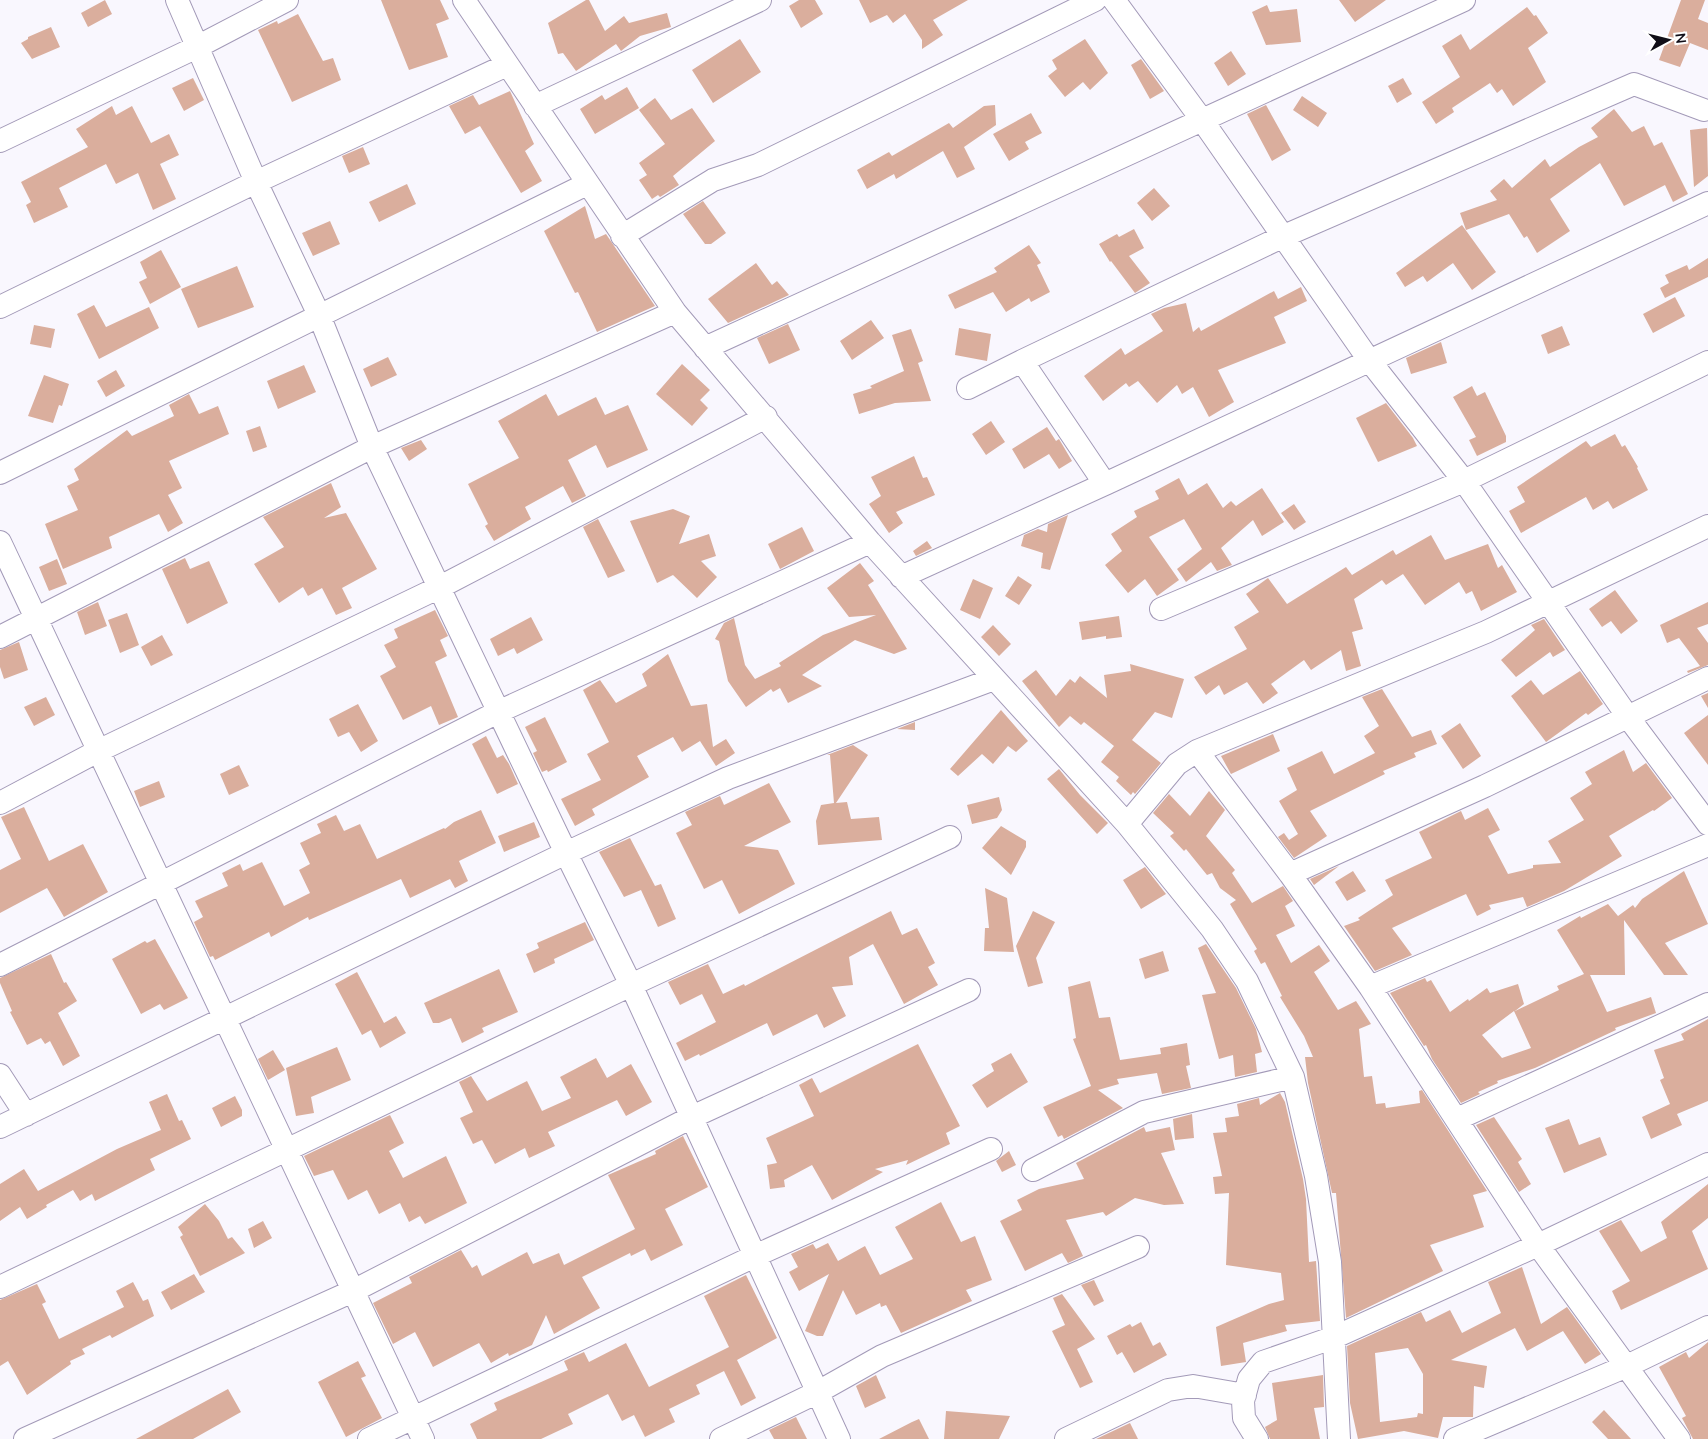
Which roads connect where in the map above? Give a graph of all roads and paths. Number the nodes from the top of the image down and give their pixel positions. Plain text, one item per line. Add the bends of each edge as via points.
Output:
1 (177, 0) edge
2 (287, 0) edge
3 (464, 0) edge
4 (760, 0) edge
5 (1095, 0) edge
6 (1114, 0) edge
7 (1464, 0) edge
8 (197, 48) junction
9 (507, 65) junction
10 (535, 106) junction
11 (1707, 107) edge
12 (1202, 120) junction
13 (0, 142) edge
14 (256, 182) junction
15 (587, 184) junction
16 (1708, 203) edge
17 (622, 236) junction
18 (1284, 236) junction
19 (0, 307) edge
20 (675, 312) junction
21 (319, 315) junction
22 (706, 348) junction
23 (1369, 360) junction
24 (1022, 361) junction
25 (1708, 362) edge
26 (968, 388) dead end
27 (766, 417) junction
28 (372, 448) junction
29 (0, 473) edge
30 (1464, 481) junction
31 (1105, 484) junction
32 (1708, 526) edge
33 (0, 542) edge
34 (870, 542) junction
35 (901, 577) junction
36 (440, 587) junction
37 (1549, 601) junction
38 (1161, 609) dead end
39 (36, 618) junction
40 (0, 637) edge
41 (1708, 678) edge
42 (994, 679) junction
43 (498, 712) junction
44 (1628, 717) junction
45 (98, 750) junction
46 (1198, 751) junction
47 (0, 803) edge
48 (1127, 824) junction
49 (1708, 824) edge
50 (950, 837) dead end
51 (1708, 846) edge
52 (566, 853) junction
53 (1290, 874) junction
54 (161, 885) junction
55 (0, 965) edge
56 (631, 985) junction
57 (1370, 987) junction
58 (969, 990) dead end
59 (1708, 1004) edge
60 (224, 1018) junction
61 (0, 1074) edge
62 (1293, 1077) junction
63 (26, 1115) junction
64 (692, 1118) junction
65 (1457, 1119) junction
66 (0, 1127) edge
67 (992, 1149) dead end
68 (287, 1151) junction
69 (1708, 1164) edge
70 (1033, 1170) dead end
71 (1538, 1245) junction
72 (1138, 1247) dead end
73 (757, 1255) junction
74 (0, 1287) edge
75 (352, 1291) junction
76 (1708, 1327) edge
77 (1335, 1336) junction
78 (1627, 1366) junction
79 (818, 1392) junction
80 (1245, 1395) junction
81 (412, 1418) junction
82 (25, 1439) edge
83 (369, 1439) edge
84 (423, 1439) edge
85 (721, 1439) edge
86 (840, 1439) edge
87 (1066, 1439) edge
88 (1257, 1439) edge
89 (1339, 1439) edge
90 (1455, 1439) edge
91 (1679, 1439) edge

1 - 8 street
2 - 8 street
3 - 9 street
4 - 10 street
5 - 17 street via 758,165 713,180
6 - 12 street
7 - 12 street
8 - 13 street
8 - 14 street
9 - 10 street
9 - 14 street
10 - 15 street
11 - 18 street via 1634,84
12 - 18 street
12 - 22 street
14 - 19 street
14 - 21 street
15 - 17 street
15 - 21 street
16 - 23 street
17 - 20 street
18 - 23 street
18 - 24 street
20 - 22 street
20 - 28 street
21 - 28 street
21 - 29 street
22 - 27 street
23 - 30 street
23 - 31 street
24 - 26 street
24 - 31 street
25 - 30 street
27 - 34 street
27 - 36 street
28 - 36 street
28 - 39 street
30 - 37 street
30 - 38 street
31 - 35 street
32 - 37 street
33 - 39 street
34 - 35 street
34 - 43 street
35 - 42 street
36 - 43 street
36 - 45 street
37 - 44 street
37 - 46 street via 1486,632
39 - 40 street
39 - 45 street
41 - 44 street
42 - 48 street
42 - 52 street via 728,778
43 - 52 street
43 - 54 street
44 - 49 street
44 - 53 street
45 - 47 street
45 - 54 street
46 - 48 street via 1177,764
46 - 53 street
48 - 62 street via 1222,944 1246,981
50 - 56 street
51 - 57 street
52 - 56 street
52 - 60 street
53 - 57 street
54 - 55 street
54 - 60 street
56 - 64 street
56 - 68 street
57 - 65 street
58 - 64 street
59 - 65 street
60 - 63 street
60 - 68 street
61 - 63 street
62 - 70 street via 1144,1112
62 - 77 street via 1316,1176 1330,1262
63 - 66 street
64 - 73 street
64 - 75 street
65 - 71 street
67 - 73 street
68 - 74 street
68 - 75 street
69 - 71 street
71 - 77 street
71 - 78 street
72 - 79 street via 882,1356
73 - 79 street
73 - 81 street
75 - 81 street
75 - 82 street
76 - 78 street
77 - 80 street via 1263,1362 1249,1379
77 - 89 street
78 - 90 street
78 - 91 street
79 - 85 street
79 - 86 street
80 - 87 street via 1193,1386 1168,1390
80 - 88 street via 1244,1418
81 - 83 street
81 - 84 street

